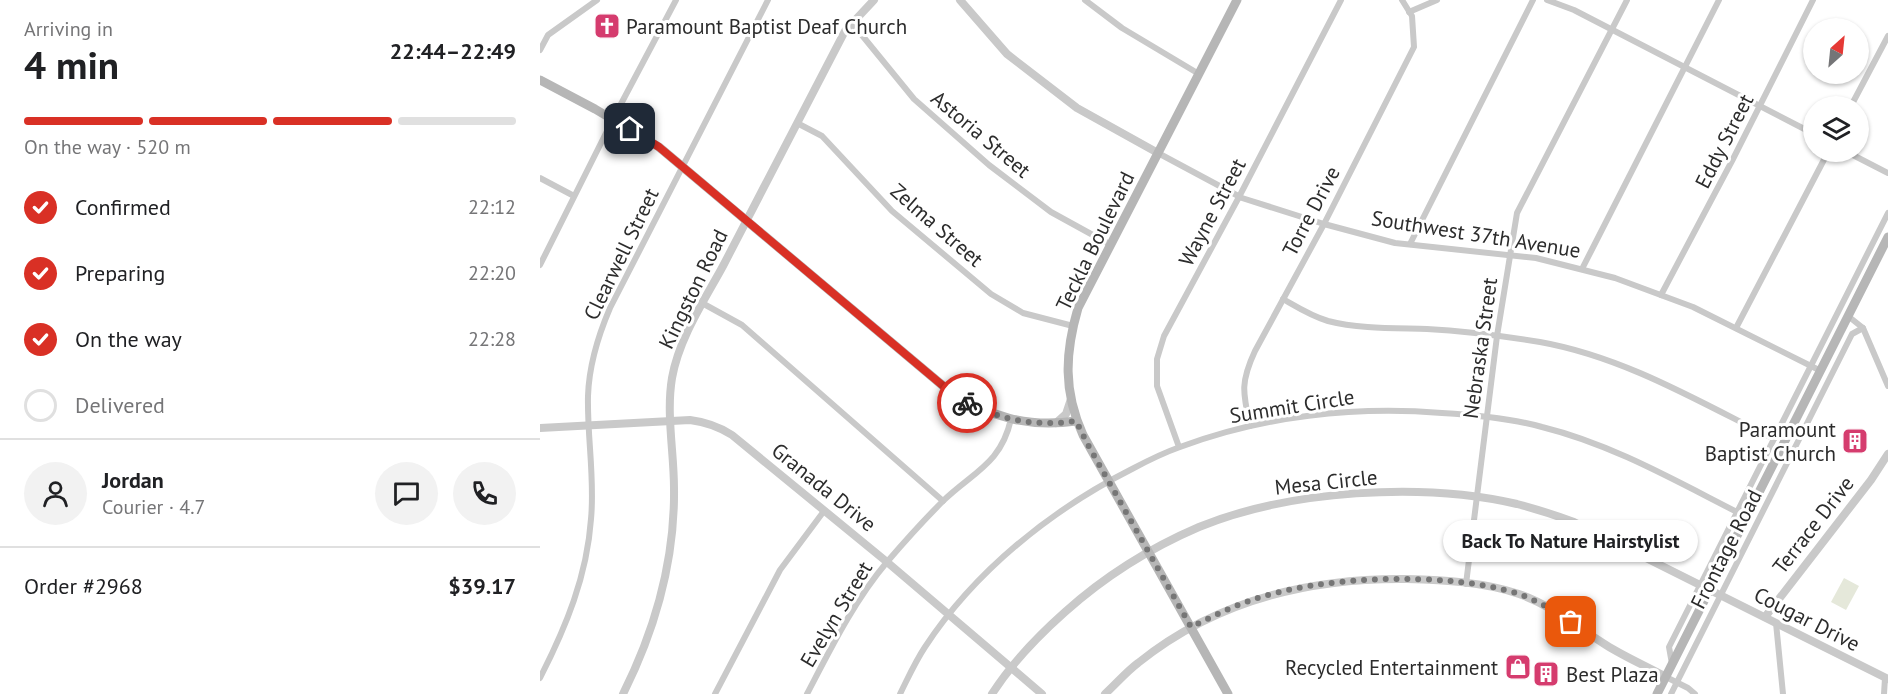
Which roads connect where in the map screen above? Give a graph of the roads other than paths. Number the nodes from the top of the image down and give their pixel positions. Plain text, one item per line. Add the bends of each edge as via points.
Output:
1 (597, 0) edge
2 (676, 0) edge
3 (768, 0) edge
4 (874, 0) edge
5 (960, 0) edge
6 (1085, 0) edge
7 (1236, 0) edge
8 (1341, 0) edge
9 (1402, 0) edge
10 (1437, 0) edge
11 (1533, 0) edge
12 (1546, 0) edge
13 (1627, 0) edge
14 (1719, 0) edge
15 (1814, 0) edge
16 (1409, 12) junction
17 (852, 23) junction
18 (1611, 29) junction
19 (1888, 36) edge
20 (540, 50) edge
21 (1685, 67) junction
22 (1199, 74) junction
23 (540, 80) edge
24 (1856, 96) edge
25 (1760, 106) junction
26 (613, 119) junction
27 (797, 123) junction
28 (1803, 128) edge
29 (1158, 153) junction
30 (1823, 162) edge
31 (1868, 162) edge
32 (683, 167) junction
33 (1888, 172) edge
34 (540, 178) edge
35 (574, 196) junction
36 (1239, 197) junction
37 (1888, 213) edge
38 (747, 220) junction
39 (1324, 224) junction
40 (1887, 241) edge
41 (1111, 244) junction
42 (1410, 244) junction
43 (1510, 255) junction
44 (540, 265) edge
45 (1582, 269) junction
46 (1661, 295) junction
47 (1282, 299) junction
48 (702, 303) junction
49 (1848, 316) junction
50 (1073, 326) junction
51 (1736, 328) junction
52 (1863, 328) junction
53 (1497, 336) junction
54 (1811, 366) junction
55 (1821, 371) junction
56 (1888, 386) edge
57 (1071, 399) junction
58 (1487, 417) junction
59 (1011, 419) junction
60 (671, 421) junction
61 (1076, 421) junction
62 (1056, 423) junction
63 (589, 426) junction
64 (1251, 426) junction
65 (540, 428) edge
66 (1774, 439) junction
67 (1179, 447) junction
68 (1888, 455) edge
69 (1109, 481) junction
70 (1477, 498) junction
71 (943, 501) junction
72 (825, 511) junction
73 (1737, 512) junction
74 (1148, 552) junction
75 (887, 562) junction
76 (1466, 584) junction
77 (1701, 585) junction
78 (1711, 590) junction
79 (1721, 595) junction
80 (949, 615) junction
81 (1765, 617) junction
82 (1776, 623) junction
83 (1191, 627) junction
84 (1672, 666) junction
85 (1012, 668) junction
86 (1666, 677) junction
87 (540, 678) edge
88 (1887, 679) edge
89 (1677, 682) junction
90 (623, 694) edge
91 (715, 694) edge
92 (807, 694) edge
93 (900, 694) edge
94 (992, 694) edge
95 (1042, 694) edge
96 (1105, 694) edge
97 (1228, 694) edge
98 (1658, 694) edge
99 (1671, 694) edge
100 (1695, 694) edge
101 (1783, 694) edge
102 (1884, 694) edge

1 - 20 street via 548,36
2 - 26 street
3 - 32 street, Clearwell Street
4 - 17 street, Kingston Road
5 - 29 street, Southwest 37th Avenue via 1007,54 1077,108
6 - 22 street
7 - 22 main road, Teckla Boulevard
8 - 36 street, Wayne Street
9 - 16 street
10 - 16 street
11 - 42 street
12 - 18 street
13 - 18 street, Nebraska Street
14 - 21 street
15 - 25 street, Eddy Street
16 - 39 street, Torre Drive via 1414,47
17 - 27 street, Kingston Road
17 - 41 street, Astoria Street via 914,99 989,165 1051,212
18 - 21 street
18 - 43 street, Nebraska Street via 1517,213
19 - 24 street
21 - 25 street
21 - 45 street
22 - 29 main road, Teckla Boulevard
23 - 26 main road
25 - 28 street
25 - 46 street, Eddy Street
26 - 32 main road
26 - 35 street
27 - 38 street, Kingston Road
27 - 50 street, Zelma Street via 822,136 892,211 991,294 1023,313
29 - 36 street, Southwest 37th Avenue
29 - 41 main road, Teckla Boulevard
30 - 51 street
31 - 33 street
32 - 38 main road
32 - 63 street, Clearwell Street via 601,329 590,374
34 - 35 street
35 - 44 street
36 - 39 street, Southwest 37th Avenue
36 - 67 street, Wayne Street via 1164,336 1157,359 1157,386
37 - 54 street
38 - 48 street, Kingston Road
38 - 59 main road via 948,390 980,409
39 - 42 street, Southwest 37th Avenue
39 - 47 street, Torre Drive
40 - 49 main road
41 - 50 main road, Teckla Boulevard via 1078,308
42 - 43 street, Southwest 37th Avenue
43 - 45 street, Southwest 37th Avenue
43 - 53 street, Nebraska Street
45 - 46 street, Southwest 37th Avenue
46 - 51 street, Southwest 37th Avenue
47 - 53 street via 1314,316 1347,325
47 - 64 street, Torre Drive via 1245,370 1243,395
48 - 60 street, Kingston Road via 672,377
48 - 71 street via 742,325
49 - 52 street
49 - 55 main road
50 - 57 main road, Teckla Boulevard via 1067,367
51 - 54 street, Southwest 37th Avenue
52 - 56 street
52 - 79 street, Frontage Road via 1852,334
53 - 58 street, Nebraska Street
53 - 66 street via 1603,358 1638,371
54 - 55 street, Southwest 37th Avenue
54 - 66 street
55 - 78 main road
57 - 61 main road, Teckla Boulevard
57 - 62 street via 1066,414
58 - 64 street, Summit Circle via 1373,411
58 - 70 street, Nebraska Street
58 - 73 street, Summit Circle via 1542,426 1594,443
59 - 62 main road
59 - 71 street, Evelyn Street via 1008,435 997,454
60 - 63 street, Granada Drive
60 - 72 street, Granada Drive via 690,420 718,426
60 - 90 street, Kingston Road via 674,489 666,573 653,626
61 - 62 main road
61 - 69 main road, Teckla Boulevard
63 - 65 street, Granada Drive
63 - 87 street, Clearwell Street via 592,501 586,556 572,610
64 - 67 street, Summit Circle
66 - 73 street
67 - 69 street, Summit Circle
68 - 81 street, Terrace Drive
69 - 74 main road, Teckla Boulevard
69 - 80 street, Summit Circle via 1064,509 1010,551
70 - 74 street, Mesa Circle via 1378,492 1311,498 1260,508 1199,527
70 - 76 street, Nebraska Street
70 - 77 street, Mesa Circle via 1517,504 1574,522
71 - 75 street, Evelyn Street
72 - 75 street, Granada Drive
72 - 91 street via 780,570
73 - 77 street
74 - 83 main road, Teckla Boulevard
74 - 85 street, Mesa Circle via 1077,602
75 - 80 street, Granada Drive
75 - 92 street, Evelyn Street via 842,627
76 - 83 street via 1387,579 1318,584 1251,600
76 - 86 street via 1519,594 1557,612
77 - 78 street, Mesa Circle
77 - 84 street via 1670,647
78 - 79 street, Cougar Drive
78 - 84 main road
79 - 81 street, Cougar Drive
79 - 89 street, Frontage Road
80 - 85 street, Granada Drive
80 - 93 street, Summit Circle via 924,649
81 - 82 street, Cougar Drive
82 - 88 street, Cougar Drive
82 - 101 street
83 - 96 street via 1137,663
83 - 97 main road, Teckla Boulevard
84 - 86 main road
85 - 94 street, Mesa Circle
85 - 95 street, Granada Drive
86 - 89 street
86 - 98 main road
88 - 102 street
89 - 99 street, Frontage Road
89 - 100 street

